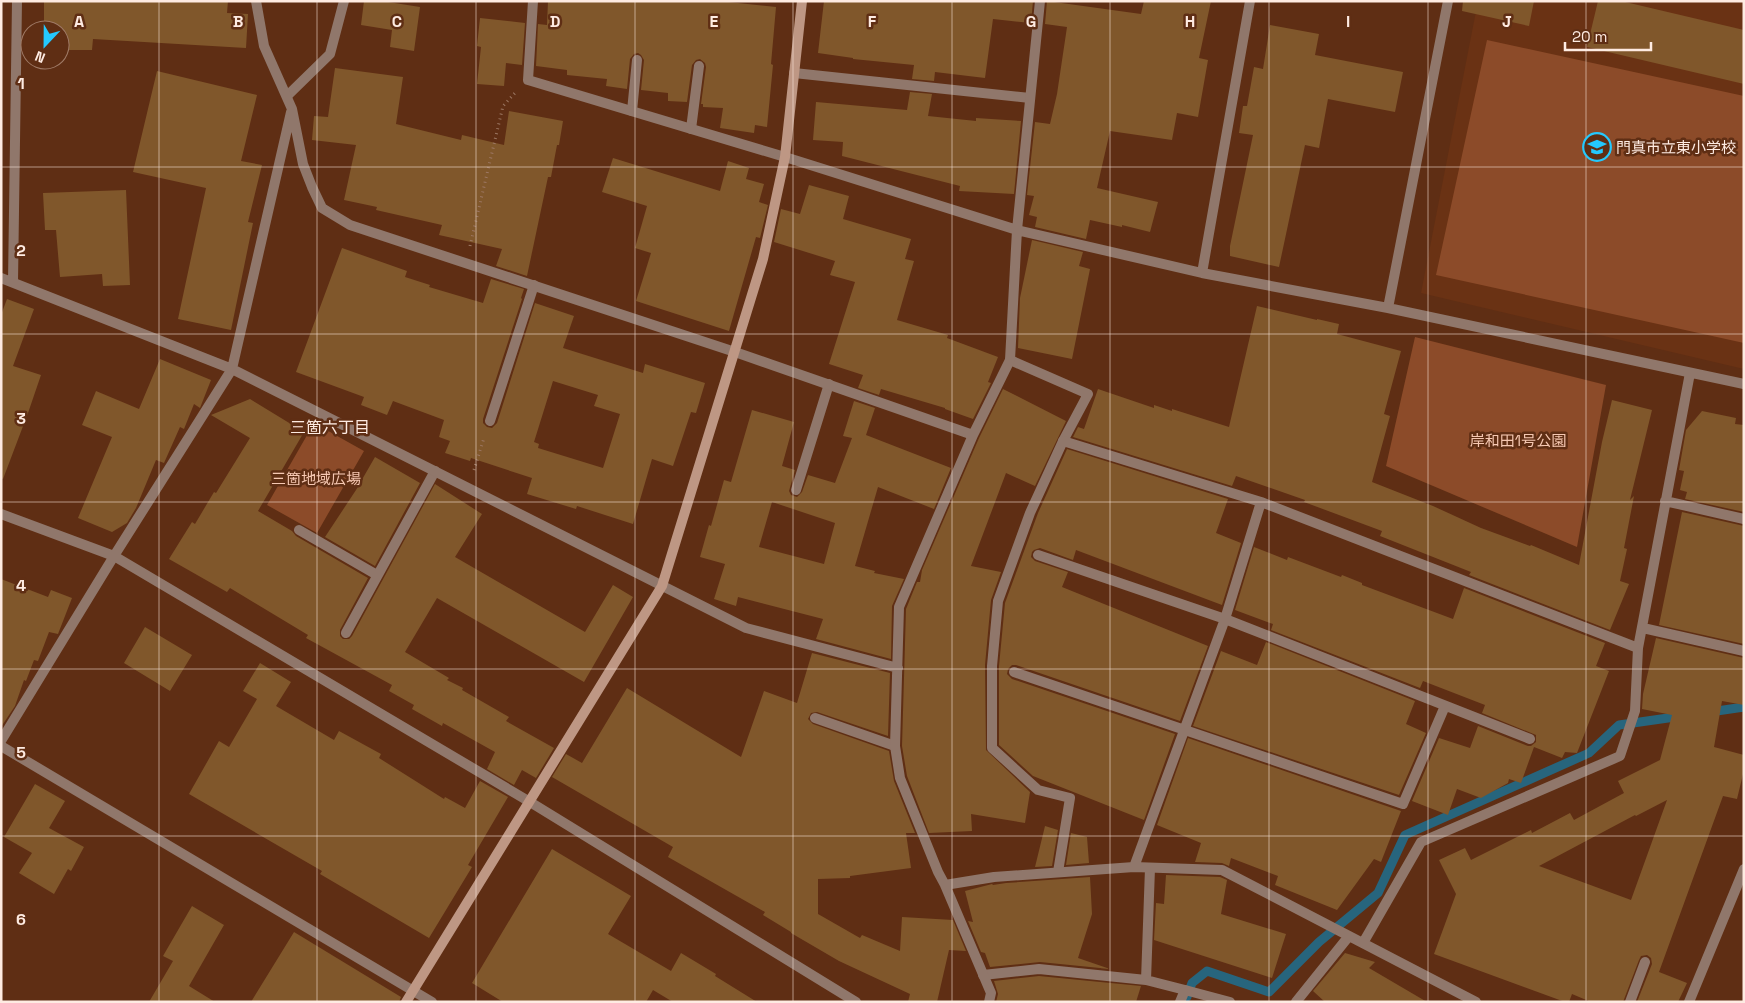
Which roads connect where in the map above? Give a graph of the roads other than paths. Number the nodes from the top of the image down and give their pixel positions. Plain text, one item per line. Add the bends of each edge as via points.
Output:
1 (17, 1) edge
2 (256, 1) edge
3 (344, 1) edge
4 (533, 1) edge
5 (802, 1) edge
6 (1040, 1) edge
7 (1250, 1) edge
8 (1448, 1) edge
9 (637, 60) dead end
10 (699, 66) dead end
11 (794, 73) junction
12 (287, 96) junction
13 (1030, 98) junction
14 (292, 109) junction
15 (632, 111) junction
16 (691, 129) junction
17 (785, 157) junction
18 (1017, 230) junction
19 (1202, 273) junction
20 (1, 278) edge
21 (14, 282) junction
22 (534, 285) junction
23 (1388, 308) junction
24 (736, 352) junction
25 (1010, 360) junction
26 (232, 369) junction
27 (1690, 373) junction
28 (829, 384) junction
29 (1744, 384) edge
30 (490, 421) road end
31 (973, 434) junction
32 (1062, 441) junction
33 (435, 472) junction
34 (796, 490) dead end
35 (1665, 501) junction
36 (1261, 502) junction
37 (1, 514) edge
38 (1744, 519) edge
39 (299, 530) dead end
40 (1038, 555) dead end
41 (114, 556) junction
42 (377, 575) junction
43 (662, 586) junction
44 (1225, 619) junction
45 (1643, 628) junction
46 (346, 633) dead end
47 (1638, 648) junction
48 (1744, 651) edge
49 (898, 668) junction
50 (1014, 672) dead end
51 (1445, 706) junction
52 (815, 718) dead end
53 (1183, 730) junction
54 (1530, 739) dead end
55 (1, 741) edge
56 (1, 746) edge
57 (895, 746) junction
58 (530, 802) junction
59 (1134, 868) junction
60 (1150, 868) junction
61 (1744, 869) edge
62 (1058, 872) junction
63 (945, 884) junction
64 (1349, 936) junction
65 (1363, 943) junction
66 (1645, 962) dead end
67 (983, 974) junction
68 (1146, 980) junction
69 (412, 990) junction
70 (1185, 990) junction
71 (406, 1002) edge
72 (432, 1002) edge
73 (856, 1002) edge
74 (989, 1002) edge
75 (1180, 1002) edge
76 (1230, 1002) edge
77 (1296, 1002) edge
78 (1476, 1002) edge
79 (1630, 1002) edge
80 (1689, 1002) edge

1 - 21 street
2 - 12 street via 264,46
3 - 12 street via 330,54
4 - 15 street via 528,80
5 - 11 street
6 - 13 street
7 - 19 street
8 - 23 street
9 - 15 street
10 - 16 street
11 - 13 street
11 - 17 street
12 - 14 street
13 - 18 street
14 - 22 street via 303,164 322,208 350,225
14 - 26 street
15 - 16 street
16 - 17 street
17 - 18 street
17 - 24 street via 763,259
18 - 19 street
18 - 25 street
19 - 23 street
20 - 21 street
21 - 26 street
22 - 24 street
22 - 30 street
23 - 27 street
24 - 28 street
24 - 43 street
25 - 31 street
25 - 32 street via 1088,394
26 - 33 street
26 - 41 street
27 - 29 street
27 - 35 street
28 - 31 street
28 - 34 street
31 - 49 street via 899,607
32 - 36 street
32 - 62 street via 1030,513 998,601 992,666 992,748 1038,790 1070,798
33 - 42 street
33 - 43 street
35 - 38 street
35 - 45 street
36 - 44 street
36 - 47 street
37 - 41 street
39 - 42 street
40 - 44 street
41 - 55 street
41 - 58 street
42 - 46 street
43 - 49 street via 746,628
43 - 58 street
44 - 51 street
44 - 53 street
45 - 47 street
45 - 48 street
47 - 65 street via 1634,711 1620,756 1421,842
49 - 57 street
50 - 53 street
51 - 53 street via 1403,804
51 - 54 street
52 - 57 street
53 - 59 street
56 - 69 street
57 - 63 street via 900,778
58 - 69 street
58 - 73 street
59 - 60 street
59 - 62 street
60 - 64 street via 1222,870
60 - 68 street
61 - 80 street
62 - 63 street
63 - 67 street
64 - 65 street
64 - 77 street
65 - 78 street
66 - 79 street
67 - 68 street via 1039,969
67 - 74 street via 991,993
68 - 70 street
69 - 71 street
69 - 72 street
70 - 75 street
70 - 76 street

